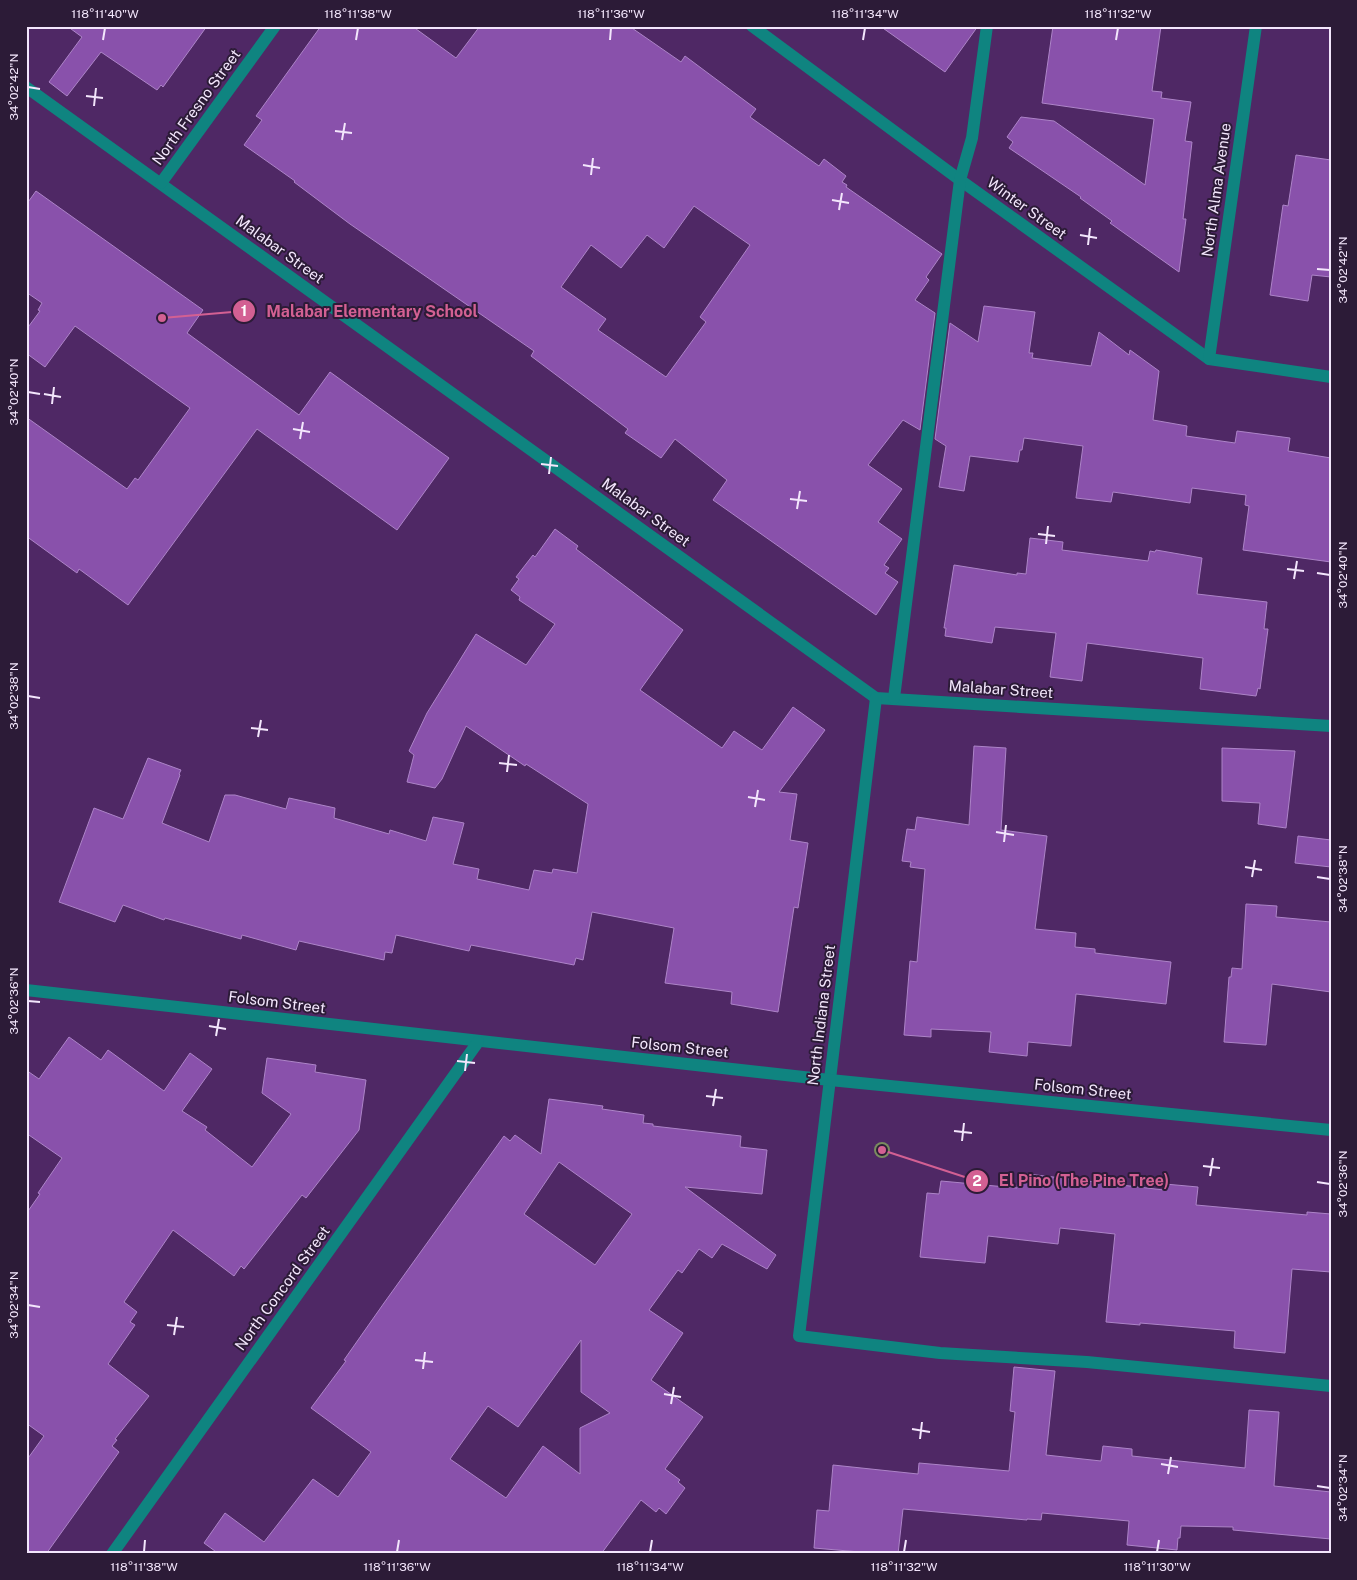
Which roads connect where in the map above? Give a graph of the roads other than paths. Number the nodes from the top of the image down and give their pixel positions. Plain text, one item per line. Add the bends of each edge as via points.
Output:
1 (275, 26) edge
2 (752, 26) edge
3 (987, 26) edge
4 (1256, 26) edge
5 (26, 87) edge
6 (960, 180) junction
7 (161, 184) junction
8 (1208, 359) junction
9 (1331, 377) edge
10 (876, 698) junction
11 (894, 698) junction
12 (1331, 726) edge
13 (26, 990) edge
14 (478, 1042) junction
15 (830, 1080) junction
16 (1331, 1130) edge
17 (1331, 1386) edge
18 (112, 1554) edge

1 - 7 street, North Fresno Street
2 - 6 street, Winter Street
3 - 6 street via 972,138
4 - 8 street, North Alma Avenue
5 - 7 street, Malabar Street
6 - 8 street, Winter Street
6 - 11 street
7 - 10 street, Malabar Street
8 - 9 street, Winter Street
10 - 11 street, Malabar Street
10 - 15 street, North Indiana Street
11 - 12 street, Malabar Street
13 - 14 street, Folsom Street
14 - 15 street, Folsom Street
14 - 18 street, North Concord Street
15 - 16 street, Folsom Street
15 - 17 street, North Indiana Street via 799,1336 940,1353 1087,1362

